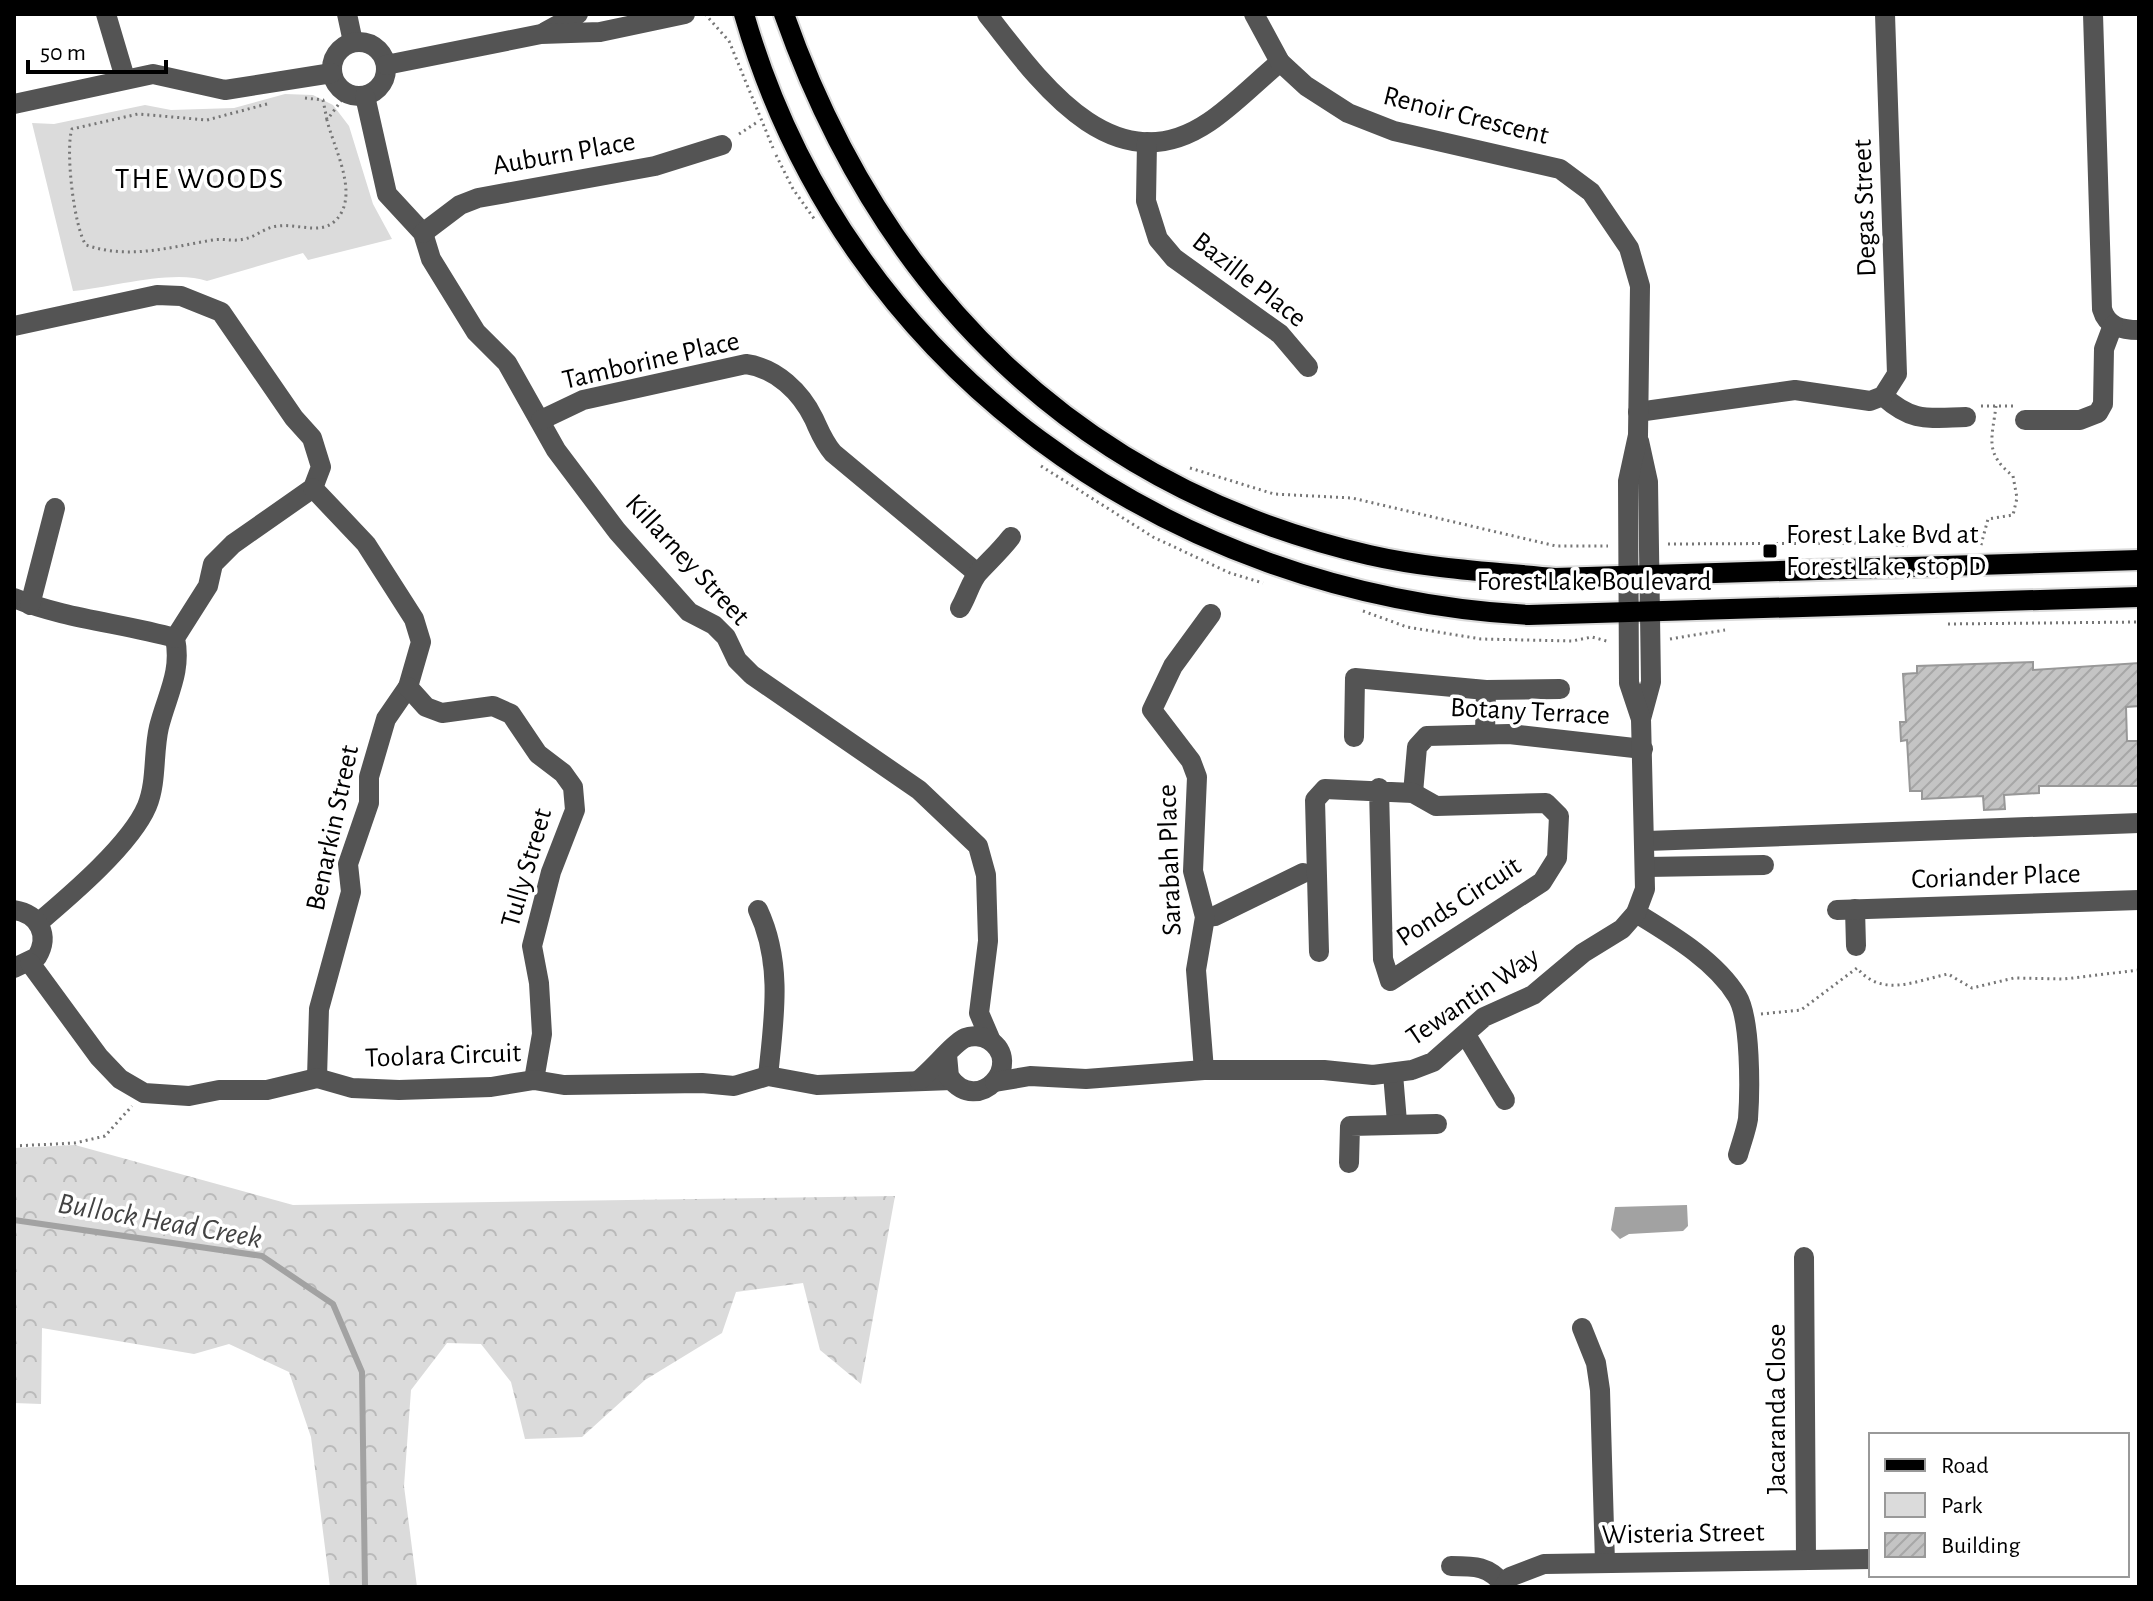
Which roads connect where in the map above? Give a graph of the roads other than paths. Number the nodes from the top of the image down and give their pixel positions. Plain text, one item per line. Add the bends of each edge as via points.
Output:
1 (106, 14) edge
2 (347, 14) edge
3 (578, 14) edge
4 (685, 14) edge
5 (744, 14) edge
6 (784, 14) edge
7 (987, 14) edge
8 (1254, 14) edge
9 (1885, 14) edge
10 (2093, 14) edge
11 (541, 34) junction
12 (353, 42) junction
13 (1280, 62) junction
14 (386, 65) junction
15 (332, 73) junction
16 (125, 78) junction
17 (356, 94) junction
18 (14, 104) edge
19 (1147, 142) junction
20 (722, 145) road end
21 (423, 233) junction
22 (2113, 325) junction
23 (14, 326) edge
24 (2139, 330) edge
25 (1308, 367) dead end
26 (1883, 396) junction
27 (1638, 412) junction
28 (1966, 417) road end
29 (541, 420) junction
30 (2025, 420) road end
31 (313, 488) junction
32 (55, 508) dead end
33 (1011, 537) dead end
34 (2139, 560) edge
35 (977, 573) junction
36 (1639, 575) junction
37 (2139, 597) edge
38 (22, 602) edge
39 (960, 608) dead end
40 (1650, 611) junction
41 (1629, 612) junction
42 (1211, 614) dead end
43 (175, 638) junction
44 (408, 687) junction
45 (1560, 689) dead end
46 (1486, 690) junction
47 (1641, 719) junction
48 (1485, 734) junction
49 (1354, 737) dead end
50 (1643, 749) junction
51 (1379, 788) junction
52 (1413, 793) junction
53 (2139, 823) edge
54 (1647, 841) junction
55 (1764, 865) dead end
56 (1647, 867) junction
57 (1303, 873) dead end
58 (2139, 900) edge
59 (14, 910) edge
60 (758, 910) dead end
61 (1636, 913) junction
62 (1205, 917) junction
63 (38, 923) junction
64 (1856, 946) dead end
65 (1319, 952) dead end
66 (22, 966) edge
67 (979, 1013) junction
68 (1466, 1035) junction
69 (963, 1038) junction
70 (996, 1049) junction
71 (947, 1055) junction
72 (1204, 1070) junction
73 (1393, 1074) junction
74 (768, 1076) junction
75 (1030, 1076) junction
76 (317, 1078) junction
77 (534, 1080) junction
78 (919, 1080) junction
79 (952, 1080) junction
80 (995, 1082) junction
81 (1505, 1100) dead end
82 (1397, 1122) junction
83 (1437, 1124) dead end
84 (1738, 1155) dead end
85 (1349, 1163) dead end
86 (1804, 1257) dead end
87 (1582, 1328) dead end
88 (1869, 1559) edge
89 (1806, 1560) junction
90 (1605, 1563) junction
91 (1451, 1566) dead end
92 (1504, 1586) edge

1 - 16 street
2 - 12 street
3 - 11 street
4 - 11 street via 600,32
5 - 41 main road, Forest Lake Boulevard via 781,113 822,196 868,270 988,401 1099,484 1245,557 1400,601 1529,615
6 - 36 main road, Forest Lake Boulevard via 837,143 888,231 980,343 1038,397 1105,443 1194,493 1270,525 1370,555 1555,578
7 - 19 street via 1070,111 1117,138
8 - 13 street, Renoir Crescent
9 - 26 street, Degas Street via 1897,374
10 - 22 street via 2102,309
11 - 14 street
12 - 14 street via 378,49
12 - 15 street via 334,57
13 - 19 street via 1207,123 1178,137
13 - 27 street, Renoir Crescent via 1348,113 1394,131 1560,169 1591,192 1629,248 1640,286
14 - 17 street via 379,88
15 - 16 street via 225,90 164,74
15 - 17 street
16 - 18 street
17 - 21 street, Killarney Street via 387,194
19 - 25 street, Bazille Place via 1146,201 1158,239 1174,258 1280,334
20 - 21 street, Auburn Place via 655,166 478,198
21 - 29 street, Killarney Street via 431,259 476,332 507,363
22 - 24 street
22 - 30 street via 2104,349 2103,404 2098,413 2080,420
23 - 31 street via 157,295 181,296 221,312 312,438 321,467
26 - 27 street via 1870,401 1795,390
26 - 28 street via 1917,419
27 - 36 street, Renoir Crescent via 1648,482
29 - 35 street, Tamborine Place via 583,400 746,364 764,366 806,407 833,453
29 - 67 street, Killarney Street via 556,450 617,531 689,612 726,637 752,675 919,790 978,846 986,875 988,941
31 - 43 street via 213,564 208,586
31 - 44 street, Benarkin Street via 366,544 414,619 421,642
32 - 38 street
33 - 35 street
34 - 36 main road, Forest Lake Boulevard
35 - 39 street
36 - 40 street
36 - 41 street
37 - 40 main road, Forest Lake Boulevard
38 - 43 street
40 - 41 main road, Forest Lake Boulevard
40 - 47 street via 1651,682
41 - 47 street via 1629,683
42 - 62 street, Sarabah Place via 1173,666 1152,710 1197,777 1193,871
43 - 63 street via 179,656 174,690 159,726 148,804 119,849
44 - 76 street, Benarkin Street via 386,719 369,777 369,803 348,864 351,892 319,1009
44 - 77 street, Tully Street via 426,707 442,713 493,706 511,714 538,754 573,787 575,810 551,872 532,946 542,1034
45 - 46 street
46 - 48 street
46 - 49 street via 1355,678
47 - 50 street
48 - 50 street, Botany Terrace
48 - 52 street, Botany Terrace via 1422,739 1415,755
50 - 54 street
51 - 52 street, Ponds Circuit
51 - 52 street, Ponds Circuit via 1383,959 1390,981 1542,882 1557,858 1559,816 1546,803 1436,806
51 - 65 street via 1332,787 1317,795
53 - 54 street
54 - 56 street
55 - 56 street
56 - 61 street
57 - 62 street
58 - 64 street, Coriander Place via 1846,909
59 - 63 street
60 - 74 street via 770,936 776,977
61 - 68 street, Tewantin Way via 1533,995 1484,1017
61 - 84 street via 1670,934 1737,996 1745,1015 1748,1120
62 - 72 street, Sarabah Place via 1196,970
63 - 66 street via 42,949
66 - 76 street, Toolara Circuit via 120,1079 144,1093 189,1096 267,1090
67 - 69 street, Killarney Street
67 - 70 street
68 - 73 street, Tewantin Way via 1433,1062
68 - 81 street
69 - 70 street via 973,1036
69 - 71 street
70 - 75 street
70 - 80 street via 1000,1075
71 - 78 street
71 - 79 street
72 - 73 street, Tewantin Way
72 - 75 street, Tewantin Way via 1086,1079
73 - 82 street
74 - 77 street, Toolara Circuit via 718,1087
74 - 78 street, Toolara Circuit via 817,1085
75 - 80 street, Tewantin Way
76 - 77 street, Toolara Circuit via 352,1088 399,1090
78 - 79 street, Toolara Circuit
79 - 80 street via 971,1091
82 - 83 street
82 - 85 street via 1350,1126
86 - 89 street, Jacaranda Close
87 - 90 street via 1600,1390
88 - 89 street, Wisteria Street
89 - 90 street, Wisteria Street
90 - 92 street, Wisteria Street via 1544,1564 1510,1577
91 - 92 street via 1493,1571

